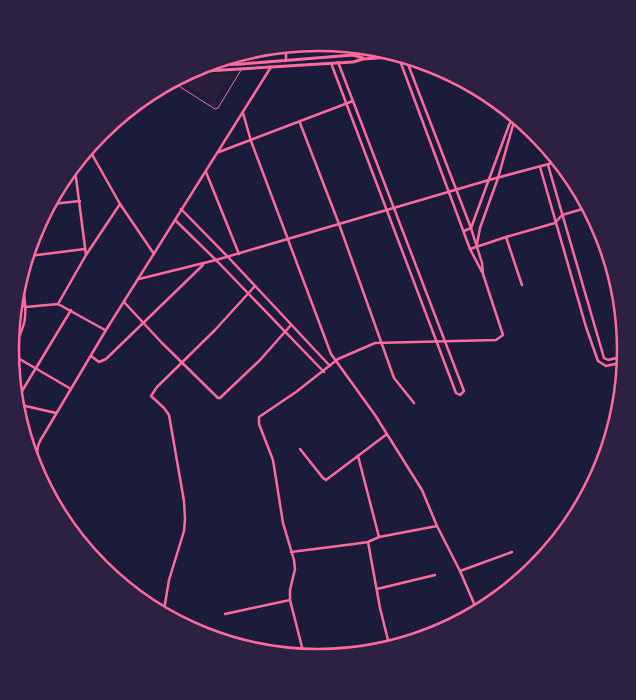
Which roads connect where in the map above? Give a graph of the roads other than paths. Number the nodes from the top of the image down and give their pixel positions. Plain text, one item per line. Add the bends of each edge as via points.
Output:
1 (286, 52) edge
2 (378, 57) edge
3 (363, 58) junction
4 (286, 61) junction
5 (338, 62) junction
6 (331, 63) junction
7 (401, 63) edge
8 (231, 64) edge
9 (408, 65) edge
10 (271, 67) junction
11 (242, 69) junction
12 (212, 71) edge
13 (178, 86) edge
14 (353, 101) junction
15 (346, 104) junction
16 (243, 113) junction
17 (300, 122) junction
18 (512, 123) edge
19 (513, 123) edge
20 (251, 141) junction
21 (368, 141) junction
22 (361, 144) junction
23 (218, 153) junction
24 (92, 154) edge
25 (552, 164) edge
26 (548, 165) junction
27 (378, 167) junction
28 (540, 167) junction
29 (371, 170) junction
30 (206, 172) junction
31 (76, 175) edge
32 (498, 178) junction
33 (489, 180) junction
34 (456, 190) junction
35 (450, 192) junction
36 (80, 201) junction
37 (57, 203) edge
38 (120, 204) junction
39 (394, 208) junction
40 (582, 209) edge
41 (181, 210) junction
42 (387, 210) junction
43 (562, 215) junction
44 (175, 220) junction
45 (555, 223) junction
46 (339, 224) junction
47 (471, 228) junction
48 (464, 231) junction
49 (506, 237) junction
50 (288, 239) junction
51 (406, 239) junction
52 (399, 242) junction
53 (477, 247) junction
54 (85, 249) junction
55 (470, 249) junction
56 (154, 254) junction
57 (239, 254) junction
58 (35, 255) edge
59 (86, 255) junction
60 (228, 257) junction
61 (216, 260) junction
62 (205, 263) junction
63 (418, 270) junction
64 (411, 272) junction
65 (483, 274) junction
66 (139, 279) junction
67 (522, 285) dead end
68 (255, 286) junction
69 (248, 294) junction
70 (24, 295) edge
71 (429, 301) junction
72 (124, 302) junction
73 (422, 303) junction
74 (58, 304) junction
75 (22, 305) edge
76 (26, 307) junction
77 (71, 310) junction
78 (144, 323) junction
79 (291, 325) junction
80 (106, 330) junction
81 (285, 332) junction
82 (19, 336) edge
83 (597, 338) junction
84 (444, 340) junction
85 (591, 340) junction
86 (380, 341) junction
87 (436, 341) junction
88 (91, 356) junction
89 (617, 358) edge
90 (19, 359) edge
91 (335, 361) junction
92 (182, 363) junction
93 (617, 364) edge
94 (330, 366) junction
95 (36, 369) junction
96 (324, 372) junction
97 (71, 389) junction
98 (22, 392) edge
99 (414, 403) dead end
100 (25, 407) edge
101 (56, 413) junction
102 (386, 434) junction
103 (300, 449) dead end
104 (37, 451) edge
105 (358, 456) junction
106 (436, 526) junction
107 (379, 537) junction
108 (368, 542) junction
109 (292, 552) junction
110 (512, 552) dead end
111 (460, 570) junction
112 (435, 575) dead end
113 (377, 589) junction
114 (290, 600) junction
115 (475, 605) edge
116 (165, 607) edge
117 (226, 614) dead end
118 (388, 640) edge
119 (302, 649) edge

1 - 4 street
2 - 3 main road
3 - 4 main road via 353,55
3 - 5 main road
4 - 8 main road
5 - 6 main road
5 - 14 street
6 - 10 main road
6 - 15 street
7 - 35 street
9 - 34 street
10 - 11 main road
10 - 16 street
11 - 12 main road
11 - 13 lane via 215,109
14 - 15 street
14 - 21 street
15 - 17 street
15 - 22 street
16 - 20 street
16 - 23 street
17 - 20 street
17 - 46 street
18 - 33 street
19 - 32 street
20 - 23 street
20 - 50 street
21 - 22 street
21 - 27 street
22 - 29 street
23 - 30 street
24 - 38 street
25 - 26 street
26 - 28 street
26 - 43 street
27 - 29 street
27 - 39 street
28 - 32 street
28 - 45 street
29 - 42 street
30 - 41 street
30 - 57 street
31 - 36 street
32 - 33 street
32 - 53 street via 480,228
33 - 34 street
33 - 47 street
34 - 35 street
34 - 47 street
35 - 39 street
35 - 48 street
36 - 37 street
36 - 54 street
38 - 56 street
38 - 59 street
39 - 42 street
39 - 51 street
40 - 43 street
41 - 44 street
41 - 60 street
42 - 46 street
42 - 52 street
43 - 45 street
43 - 83 street
44 - 56 street
44 - 61 street
45 - 49 street
45 - 85 street
46 - 50 street
46 - 86 street
47 - 48 street
47 - 53 street
48 - 55 street
49 - 53 street
49 - 67 street
50 - 57 street
50 - 91 street
51 - 52 street
51 - 63 street
52 - 64 street
53 - 55 street
53 - 65 street
54 - 58 street
54 - 59 street
55 - 65 street
56 - 66 street
57 - 60 street
59 - 74 street
60 - 61 street
60 - 68 street
61 - 62 street
61 - 69 street
62 - 66 street
62 - 78 street
63 - 64 street
63 - 71 street
64 - 73 street
65 - 84 street via 503,333 500,339
66 - 72 street
68 - 69 street
68 - 79 street
69 - 81 street
69 - 92 street
70 - 76 street
71 - 73 street
71 - 84 street
72 - 78 street
72 - 80 street
73 - 87 street
74 - 76 street
74 - 77 street
75 - 76 street
76 - 82 street
77 - 80 street
77 - 95 street
78 - 88 street via 106,359 99,362
78 - 92 street
79 - 81 street
79 - 94 street
80 - 88 street
81 - 92 street via 220,398
81 - 96 street
83 - 85 street
83 - 89 street via 606,360
84 - 87 street
84 - 87 street via 464,391 460,395 456,393
85 - 93 street via 598,361 609,366
86 - 87 street
86 - 91 street
86 - 99 street via 394,378
88 - 97 street
90 - 95 street
91 - 94 street
91 - 102 street
92 - 116 street via 151,396 169,415 185,509 184,532
94 - 96 street
95 - 97 street
95 - 98 street
96 - 109 street via 259,418 273,460 283,523
97 - 101 street
100 - 101 street
101 - 104 street
102 - 105 street
102 - 106 street via 422,490
103 - 105 street via 326,480
105 - 107 street
106 - 107 street
106 - 111 street
107 - 108 street
108 - 109 street
108 - 113 street
109 - 114 street via 295,569
110 - 111 street
111 - 115 street
112 - 113 street
113 - 118 street
114 - 117 street
114 - 119 street

